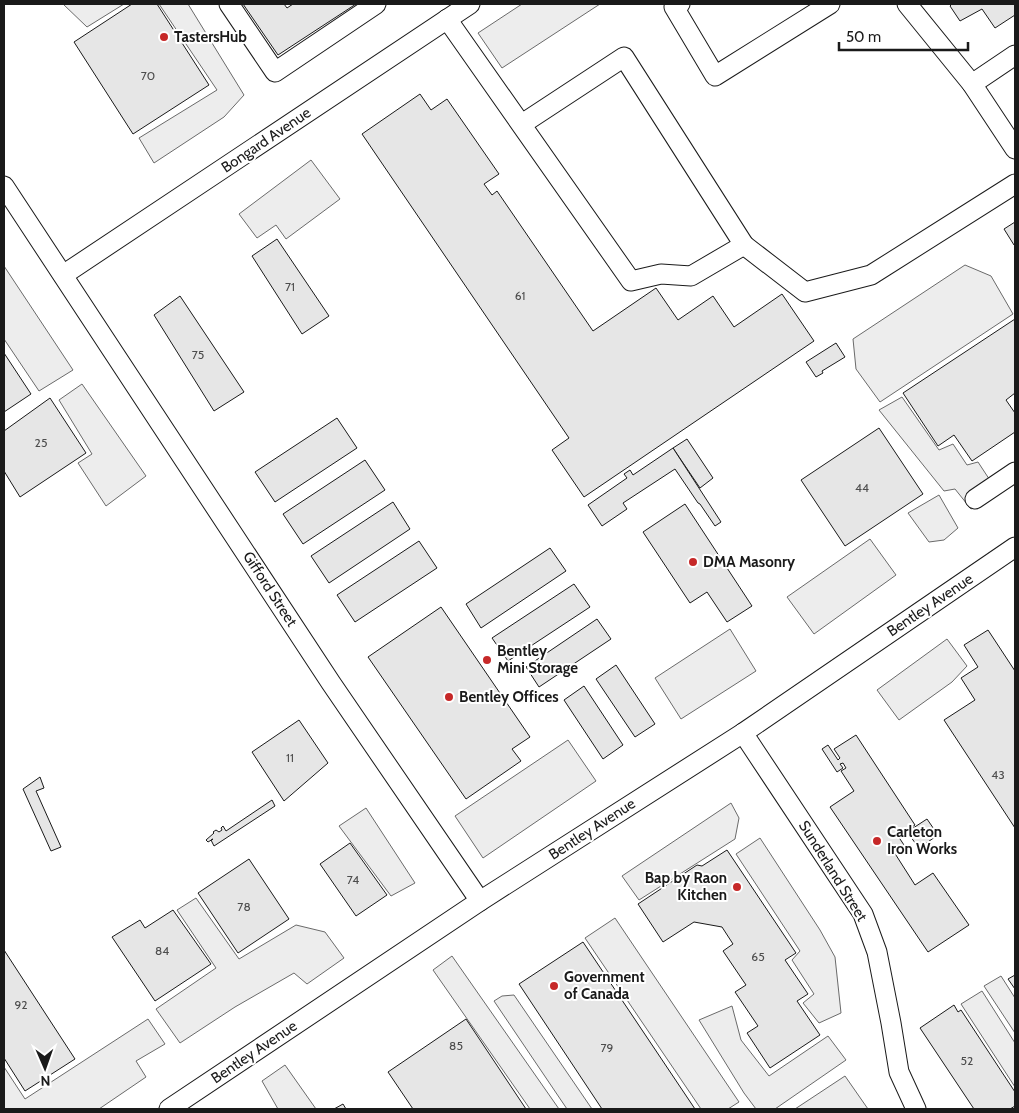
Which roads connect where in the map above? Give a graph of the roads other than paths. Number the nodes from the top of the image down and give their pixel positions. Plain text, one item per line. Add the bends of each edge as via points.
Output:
1 (229, 4) edge
2 (376, 4) edge
3 (470, 4) edge
4 (680, 4) edge
5 (830, 4) edge
6 (907, 4) edge
7 (447, 19) junction
8 (1015, 55) edge
9 (972, 84) junction
10 (522, 124) junction
11 (1015, 149) edge
12 (1015, 184) edge
13 (4, 186) edge
14 (744, 245) junction
15 (63, 276) junction
16 (1015, 472) edge
17 (975, 500) dead end
18 (1015, 548) edge
19 (743, 732) junction
20 (480, 901) junction
21 (168, 1109) edge
22 (916, 1109) edge

1 - 2 street via 275,72
3 - 7 street, Bongard Avenue
4 - 5 street via 674,7 715,76
6 - 9 street
7 - 10 street
7 - 15 street, Bongard Avenue
8 - 9 street
9 - 11 street
10 - 14 street via 631,281 661,274 691,276
10 - 14 street via 624,57
12 - 14 street via 871,275 805,292
13 - 15 street, Gifford Street
15 - 20 street, Gifford Street via 336,691
16 - 17 street
18 - 19 street, Bentley Avenue
19 - 20 street, Bentley Avenue
19 - 22 street, Sunderland Street via 863,914 878,952 899,1072
20 - 21 street, Bentley Avenue

